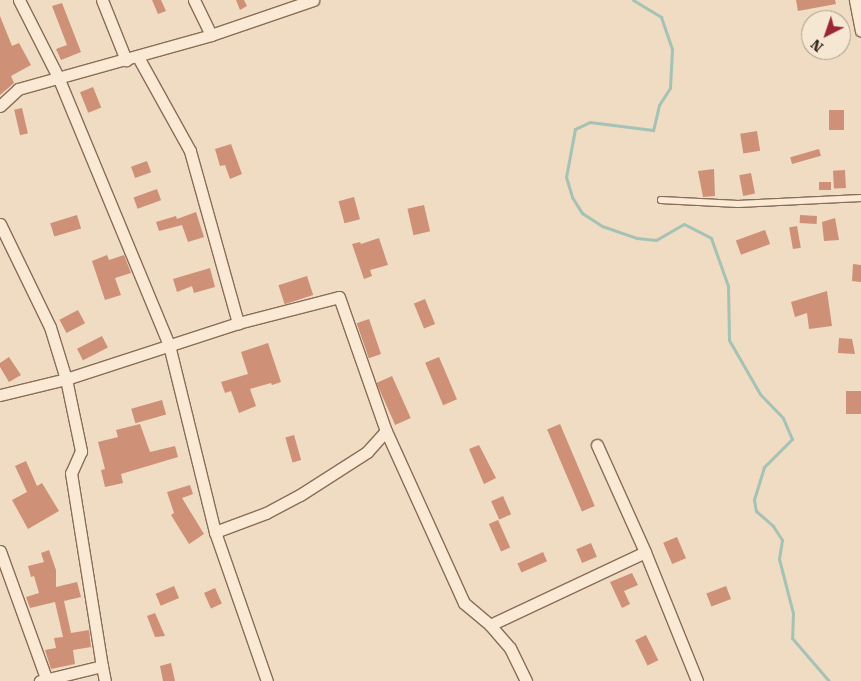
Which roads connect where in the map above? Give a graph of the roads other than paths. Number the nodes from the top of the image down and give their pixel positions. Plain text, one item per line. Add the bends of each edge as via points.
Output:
1 (20, 0) edge
2 (102, 0) edge
3 (194, 0) edge
4 (313, 0) edge
5 (855, 0) edge
6 (283, 5) edge
7 (861, 30) edge
8 (211, 35) junction
9 (138, 56) junction
10 (126, 60) junction
11 (58, 77) junction
12 (0, 106) edge
13 (861, 198) edge
14 (661, 200) dead end
15 (0, 224) edge
16 (238, 323) junction
17 (169, 345) junction
18 (66, 379) junction
19 (0, 395) edge
20 (386, 431) junction
21 (596, 445) dead end
22 (215, 532) junction
23 (0, 551) edge
24 (646, 552) junction
25 (490, 624) junction
26 (102, 666) junction
27 (43, 680) edge
28 (105, 681) edge
29 (268, 681) edge
30 (526, 681) edge
31 (697, 681) edge

1 - 11 street
2 - 10 street
3 - 8 street
4 - 6 street
5 - 7 street
6 - 8 street
8 - 9 street
9 - 10 street
9 - 16 street via 190,151
10 - 11 street
11 - 12 street via 18,88
11 - 17 street
13 - 14 lane via 738,204
15 - 18 street via 50,327
16 - 17 street
16 - 20 street via 339,297
17 - 18 street
17 - 22 street
18 - 19 street
18 - 26 street via 81,451 70,473
20 - 22 street via 367,452 300,495 266,513
20 - 25 street via 464,603
21 - 24 street
22 - 29 street
23 - 27 street
24 - 25 street
24 - 31 street
25 - 30 street via 510,648
26 - 27 street
26 - 28 street

